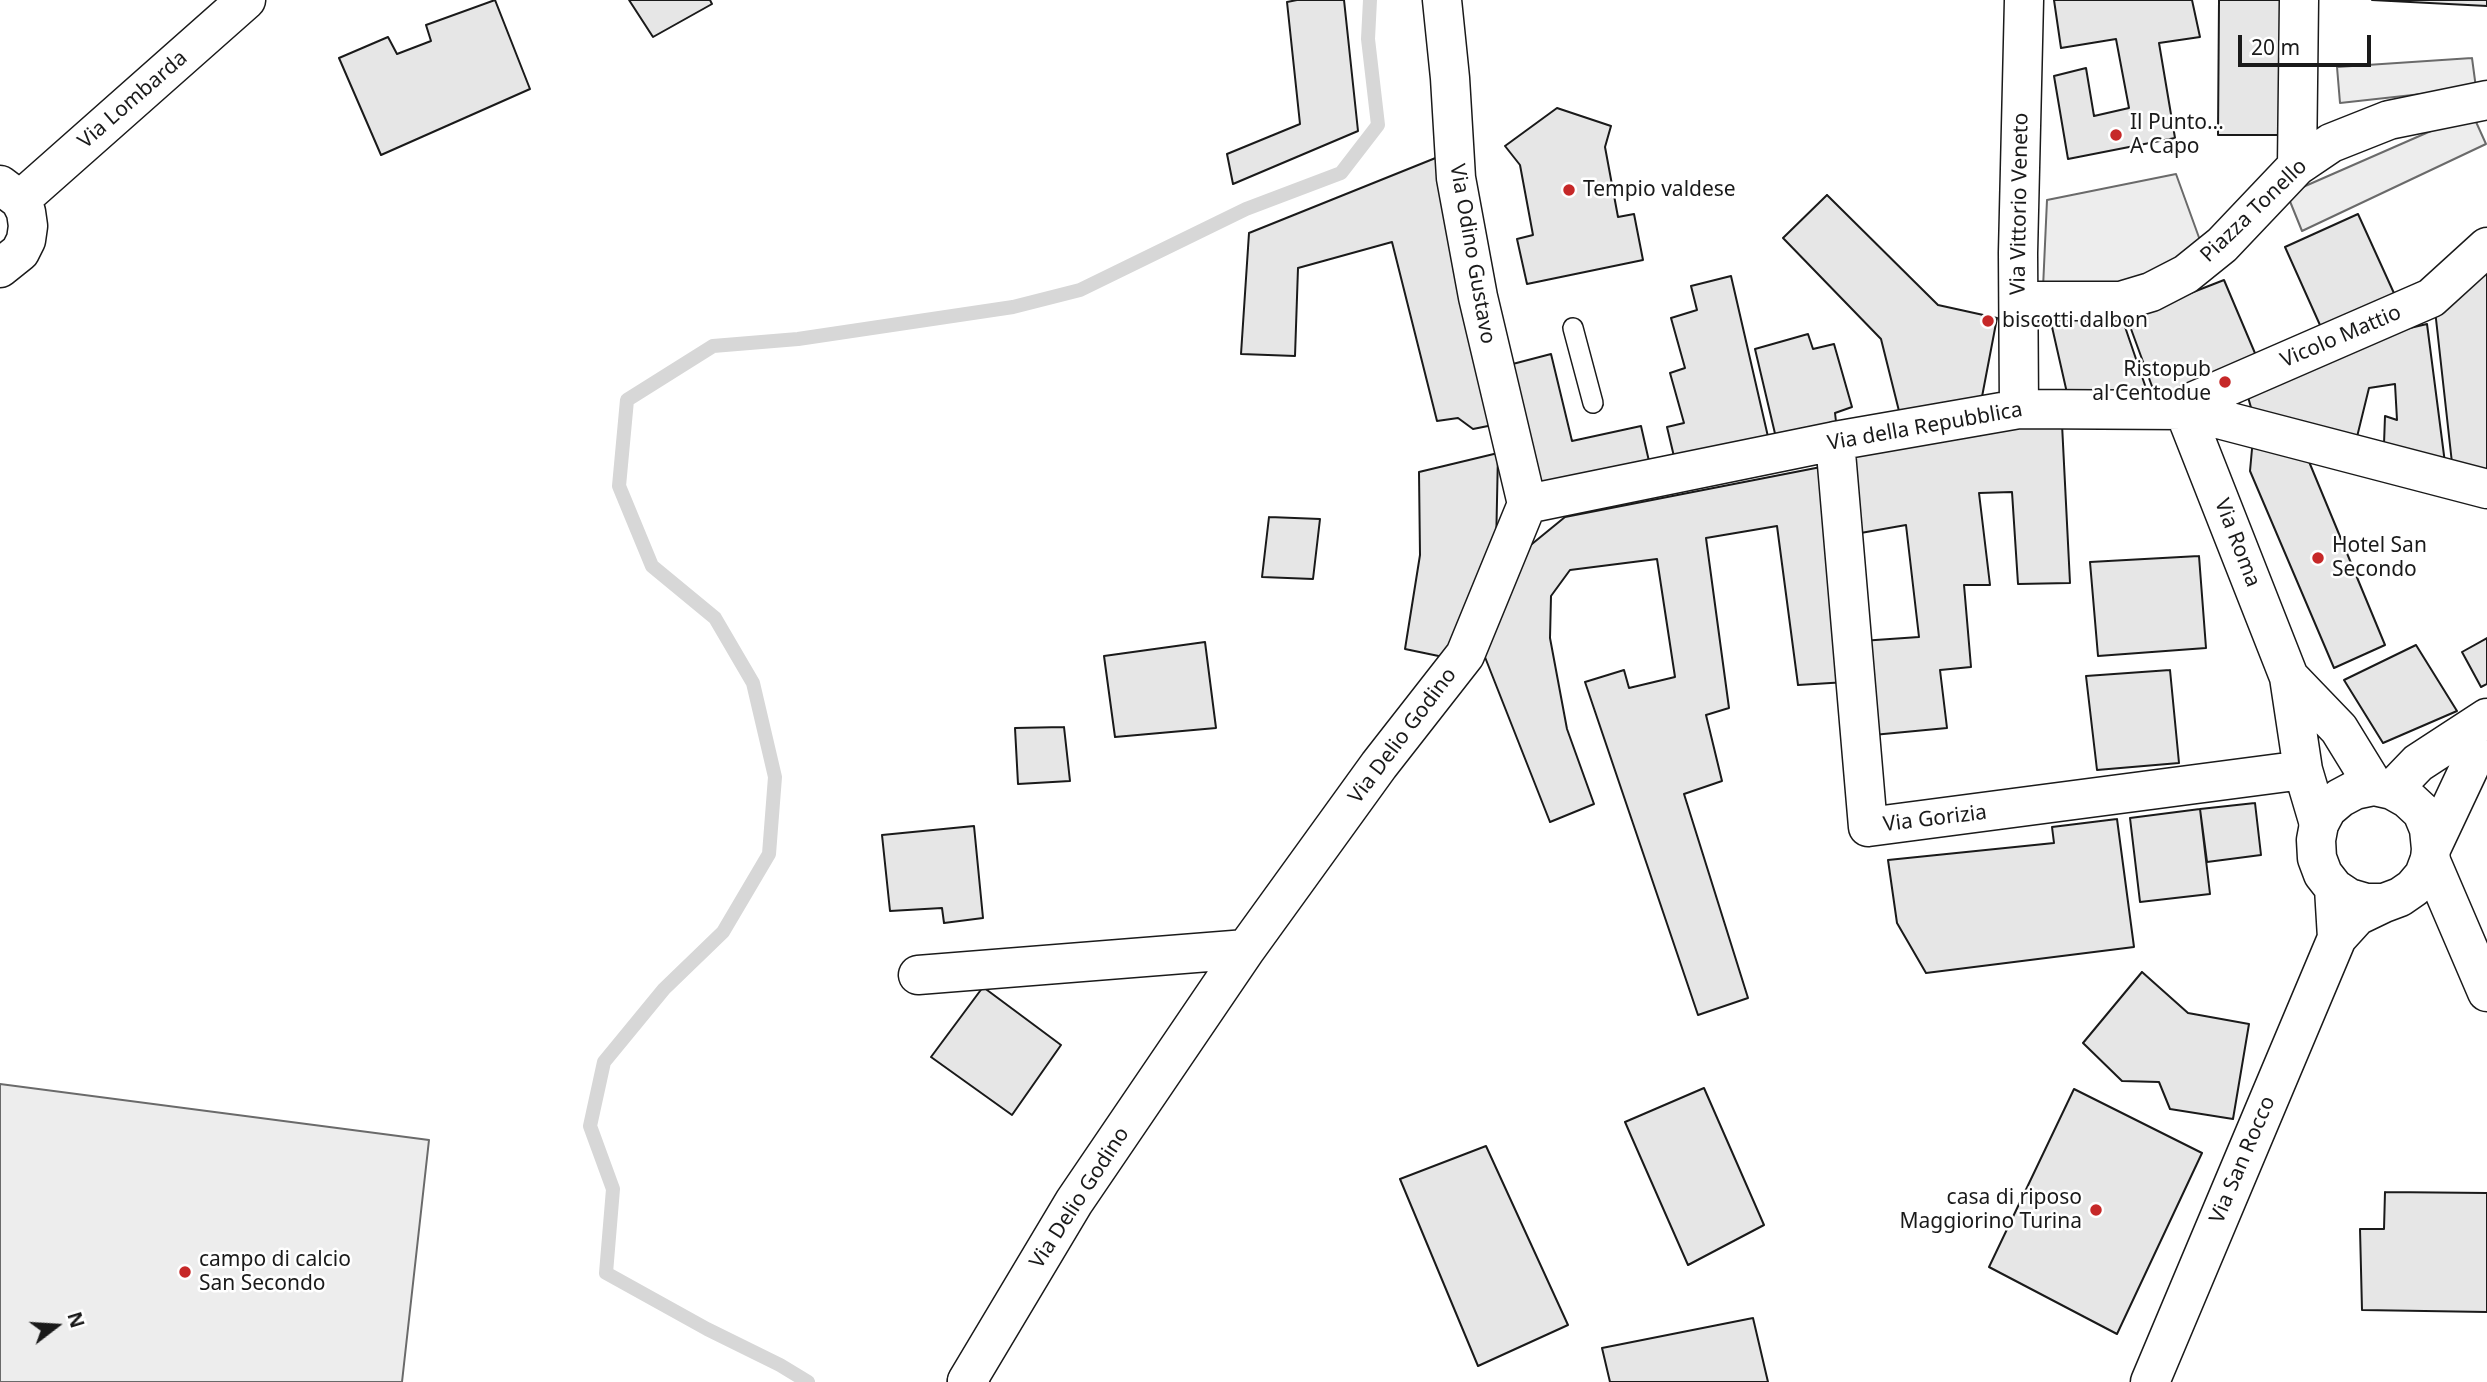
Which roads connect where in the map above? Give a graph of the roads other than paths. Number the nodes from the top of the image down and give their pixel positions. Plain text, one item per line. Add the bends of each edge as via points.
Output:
1 (246, 0) edge
2 (1442, 0) edge
3 (2024, 0) edge
4 (2299, 0) edge
5 (2487, 100) edge
6 (2297, 166) junction
7 (10, 192) edge
8 (2487, 247) edge
9 (0, 268) edge
10 (2019, 301) junction
11 (1573, 328) dead end
12 (1593, 403) dead end
13 (2019, 409) junction
14 (2184, 410) junction
15 (1835, 441) junction
16 (2487, 488) edge
17 (1527, 505) junction
18 (2289, 677) junction
19 (2487, 718) edge
20 (2487, 730) edge
21 (2303, 770) junction
22 (2383, 788) junction
23 (2319, 824) junction
24 (2431, 854) junction
25 (2334, 888) junction
26 (2392, 900) junction
27 (2457, 926) junction
28 (2337, 938) junction
29 (1246, 949) junction
30 (919, 975) dead end
31 (2487, 992) edge
32 (968, 1382) edge
33 (2150, 1382) edge

1 - 7 street, Via Lombarda
2 - 17 street, Via Odino Gustavo via 1456,178 1478,298
3 - 10 street, Via Vittorio Veneto
4 - 6 street
5 - 6 street, Piazza Tonello via 2389,120 2331,143
6 - 10 street, Piazza Tonello via 2222,245 2186,274 2151,292 2121,301
7 - 9 street via 26,212 28,226 20,252
8 - 14 street, Vicolo Mattio via 2431,298 2192,402
10 - 13 street, Via Vittorio Veneto
11 - 12 lane
13 - 14 street, Via della Repubblica
13 - 15 street, Via della Repubblica
14 - 16 street, Via della Repubblica
14 - 18 street, Via Roma
15 - 17 street, Via della Repubblica
15 - 21 street, Via Gorizia via 1868,827
17 - 29 street, Via Delio Godino via 1465,655
18 - 21 street, Via Roma
18 - 22 street, Via Roma via 2339,729
19 - 22 street
20 - 24 street
21 - 23 street, Via Roma
22 - 23 street via 2355,790 2340,798
22 - 24 street via 2409,799 2422,813
23 - 25 street via 2317,858
24 - 26 street via 2413,888
24 - 27 street
25 - 26 street via 2366,903
25 - 28 street
26 - 27 street
26 - 28 street via 2357,916
27 - 31 street
28 - 33 street, Via San Rocco
29 - 30 street
29 - 32 street, Via Delio Godino via 1074,1202

